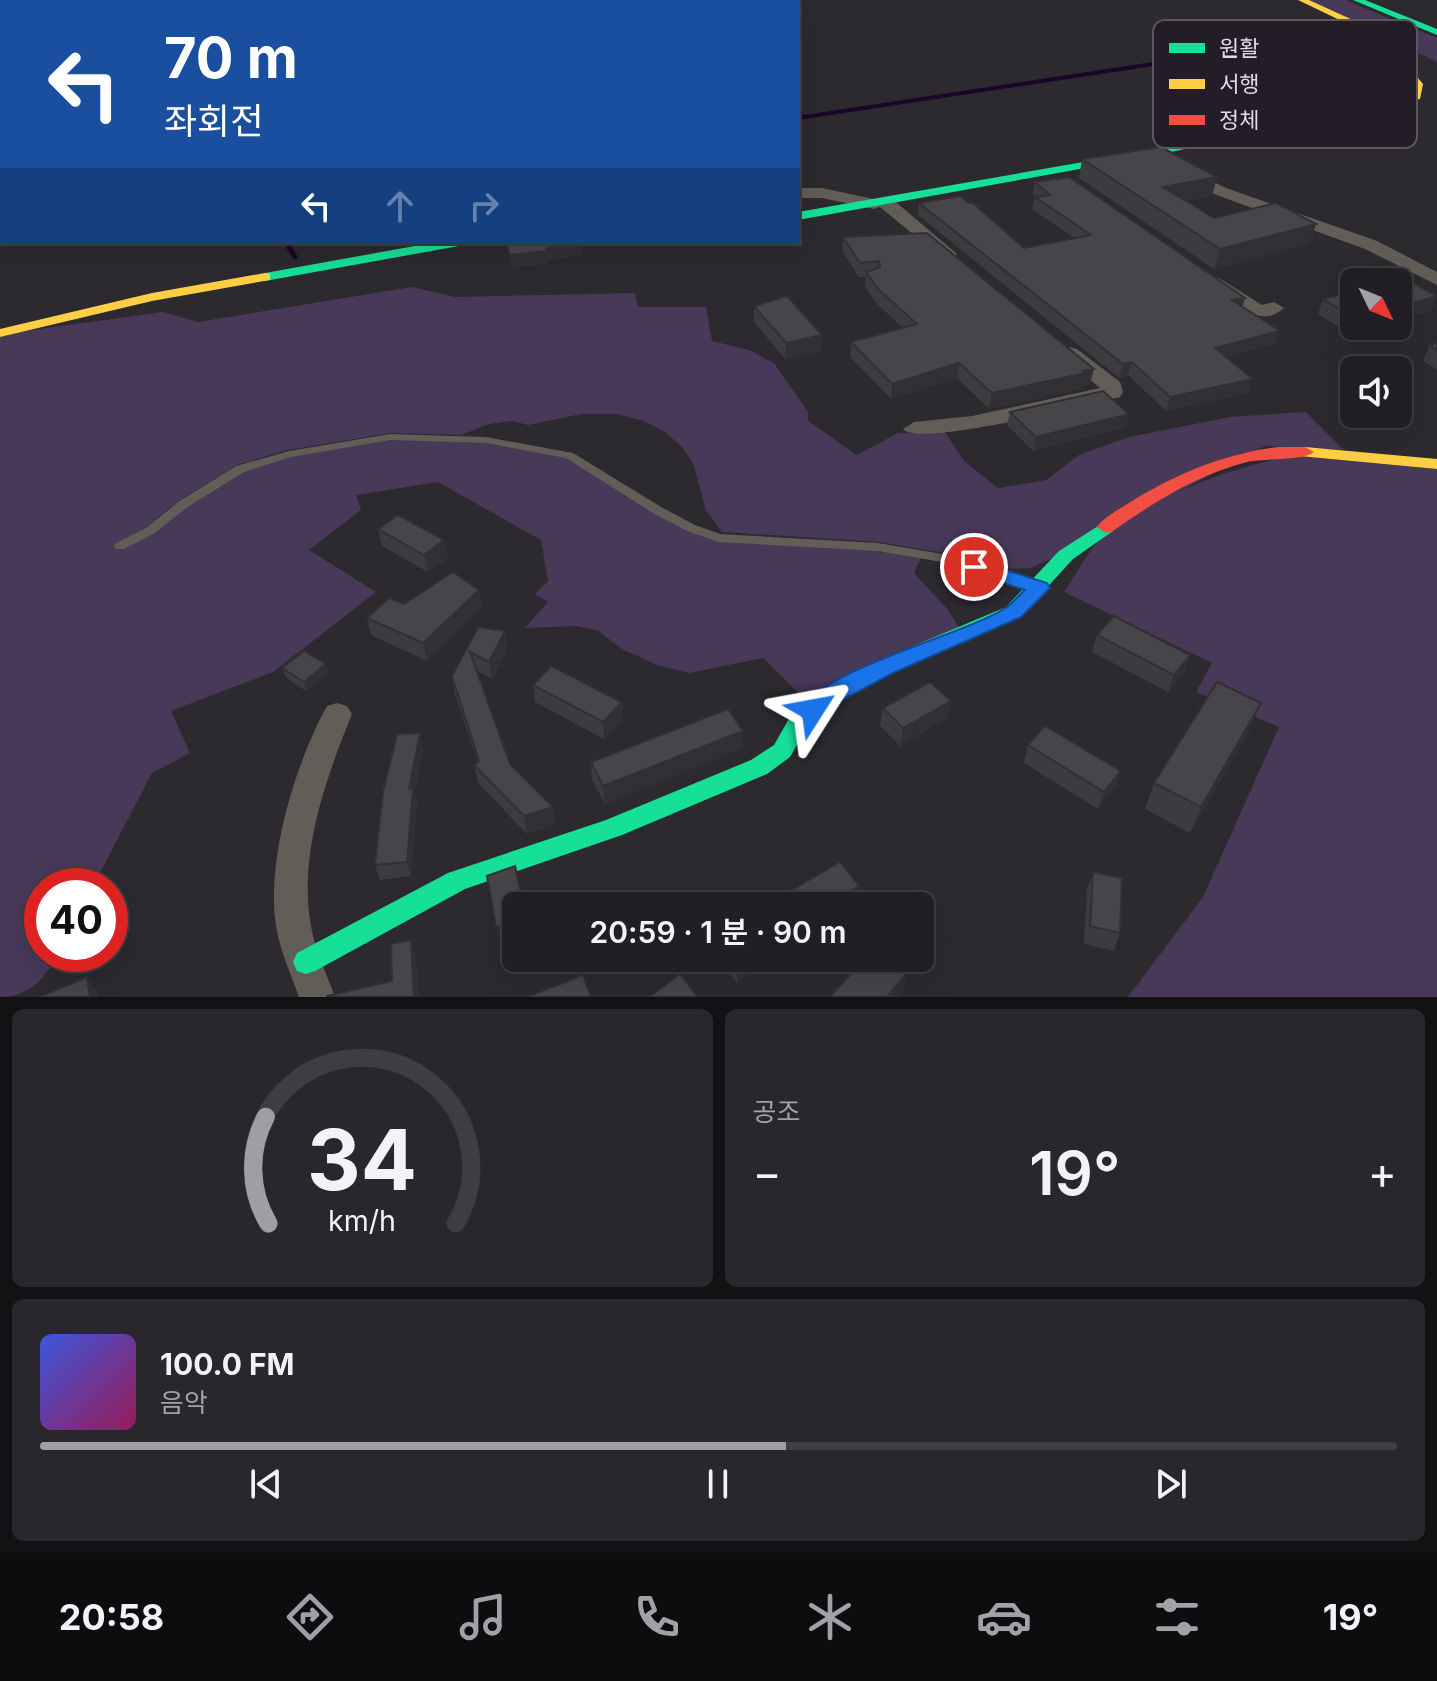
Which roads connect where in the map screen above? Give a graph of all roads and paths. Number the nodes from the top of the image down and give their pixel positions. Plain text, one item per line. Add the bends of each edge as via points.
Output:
1 (1302, 0) edge
2 (1357, 0) edge
3 (1346, 20) edge
4 (1407, 20) edge
5 (1417, 24) edge
6 (1437, 32) edge
7 (1176, 148) edge
8 (1152, 153) junction
9 (1056, 171) junction
10 (1079, 187) edge
11 (800, 193) edge
12 (880, 203) junction
13 (800, 216) edge
14 (448, 244) edge
15 (959, 263) edge
16 (1210, 277) edge
17 (1437, 279) edge
18 (1274, 308) dead end
19 (0, 333) edge
20 (1053, 339) edge
21 (914, 429) dead end
22 (1437, 464) edge
23 (120, 546) dead end
24 (1040, 588) junction
25 (337, 714) dead end
26 (306, 962) junction
27 (317, 997) edge

1 - 3 main road
2 - 4 main road
5 - 6 main road
7 - 8 main road
8 - 9 main road
8 - 17 street via 1220,191 1371,245
9 - 10 street
9 - 12 main road
11 - 12 street
12 - 13 main road
12 - 15 street
14 - 19 main road via 152,297
16 - 18 street via 1259,311
20 - 21 street via 1112,392 972,423
22 - 24 main road via 1293,451 1259,454 1212,468 1156,492 1096,532 1066,555
23 - 24 lane via 240,469 289,454 390,437 460,439 569,455 657,510 719,538 878,547 948,559
24 - 26 main road via 1013,612 828,697 798,723 782,751 759,767 613,828 457,881
25 - 26 street via 320,753 294,858 292,918
26 - 27 street

